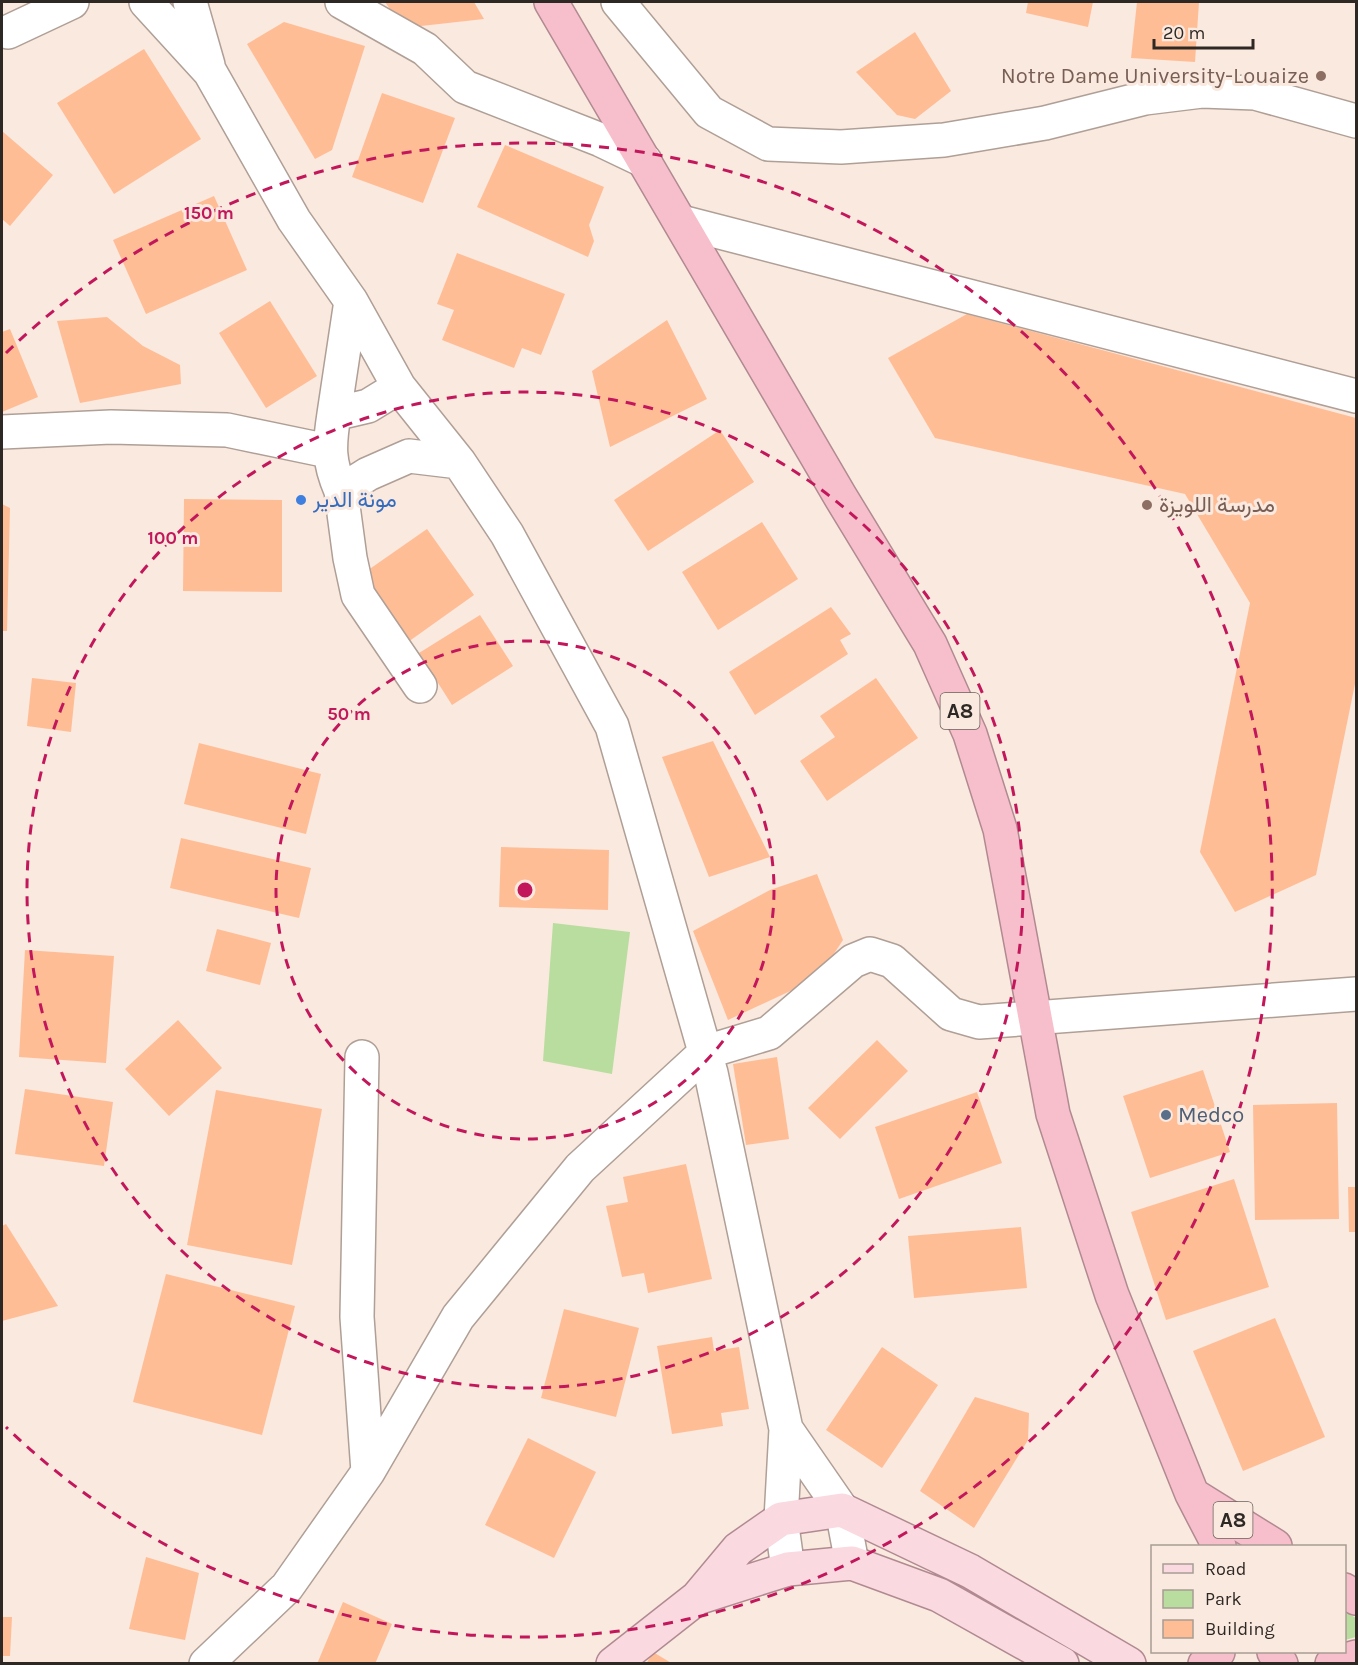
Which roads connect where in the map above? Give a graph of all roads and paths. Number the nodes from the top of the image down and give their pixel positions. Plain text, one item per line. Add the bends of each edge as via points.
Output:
1 (27, 2) edge
2 (72, 2) edge
3 (146, 2) edge
4 (190, 2) edge
5 (342, 2) edge
6 (551, 2) edge
7 (618, 2) edge
8 (5, 37) edge
9 (210, 72) junction
10 (1356, 121) edge
11 (645, 161) junction
12 (681, 222) junction
13 (351, 301) junction
14 (399, 387) junction
15 (1356, 396) edge
16 (334, 414) junction
17 (2, 432) edge
18 (328, 451) junction
19 (459, 462) junction
20 (368, 474) junction
21 (341, 491) junction
22 (350, 558) junction
23 (420, 686) dead end
24 (1356, 994) edge
25 (1036, 1017) junction
26 (706, 1052) junction
27 (362, 1057) dead end
28 (786, 1429) junction
29 (368, 1472) junction
30 (1192, 1494) junction
31 (842, 1509) junction
32 (781, 1519) junction
33 (1218, 1545) edge
34 (1273, 1545) edge
35 (852, 1563) junction
36 (788, 1569) junction
37 (697, 1598) junction
38 (1217, 1653) edge
39 (1356, 1657) edge
40 (206, 1664) edge
41 (613, 1664) edge
42 (1062, 1664) edge
43 (1129, 1664) edge
44 (1205, 1664) edge
45 (1332, 1664) edge

1 - 8 street
2 - 8 street
3 - 9 street
4 - 9 street
5 - 11 street via 425,50 465,87
6 - 11 highway, A8
7 - 10 street via 709,112 768,144 841,147 944,140 1046,123 1144,98 1202,91 1255,93
9 - 13 street via 294,220
11 - 12 highway, A8
12 - 15 street
12 - 25 highway, A8 via 930,644 970,734 1000,829
13 - 14 street
13 - 16 street
14 - 16 street via 368,405
14 - 19 street
16 - 18 street
17 - 18 street via 111,427 227,430
18 - 21 street
19 - 20 street via 410,456
19 - 26 street via 515,547 612,726
20 - 21 street
20 - 22 street
21 - 22 street
22 - 23 street via 358,595
24 - 25 street
25 - 26 street via 979,1022 951,1014 892,961 870,954 853,961 769,1033
25 - 30 highway, A8 via 1053,1114 1112,1295
26 - 28 street
26 - 29 street via 580,1168 458,1317
27 - 29 street via 357,1317
28 - 31 street
28 - 32 street
29 - 40 street via 287,1587
30 - 33 highway, A8
30 - 34 highway, A8
31 - 32 main road
31 - 35 street
31 - 43 main road via 970,1571
32 - 36 street
32 - 37 main road via 738,1549
35 - 36 main road
35 - 42 main road via 939,1595
36 - 37 main road
37 - 41 main road
38 - 44 highway
39 - 45 highway

